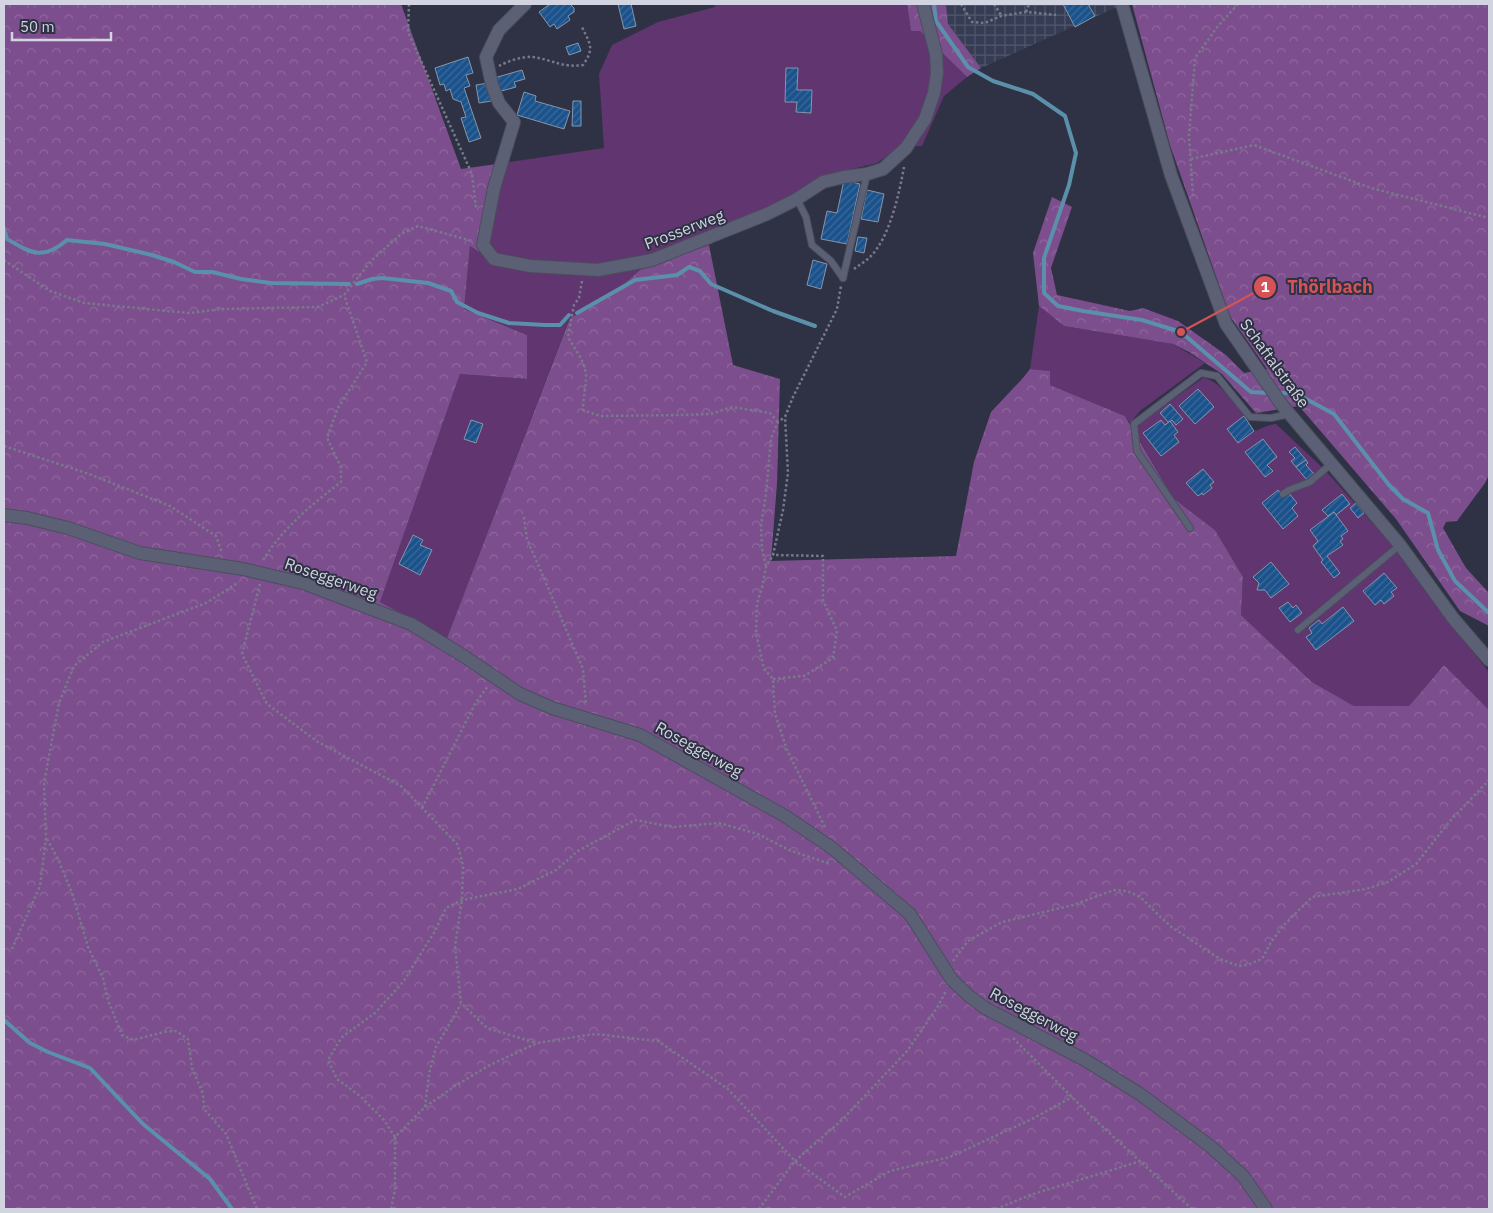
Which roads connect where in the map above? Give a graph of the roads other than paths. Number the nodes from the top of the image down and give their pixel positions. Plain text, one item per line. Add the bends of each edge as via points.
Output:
1 (525, 4) edge
2 (923, 4) edge
3 (1122, 4) edge
4 (867, 174) junction
5 (797, 199) junction
6 (1286, 409) junction
7 (1332, 464) junction
8 (1283, 494) dead end
9 (4, 515) edge
10 (1190, 528) dead end
11 (1400, 545) junction
12 (1298, 630) dead end
13 (1489, 660) edge
14 (1266, 1209) edge

1 - 5 street, Prosserweg via 499,30 486,57 499,103 514,122 494,188 483,245 494,259 530,266 583,270 652,260
2 - 4 street, Prosserweg via 936,54 934,93 925,119 906,148 882,169
3 - 6 street, Schaftalstraße via 1171,175 1226,324
4 - 5 street, Prosserweg via 823,182
4 - 5 lane via 843,278 831,261 812,245 806,217
6 - 7 street, Schaftalstraße
6 - 10 lane via 1271,418 1250,417 1216,376 1201,373 1134,424 1137,451
7 - 8 lane via 1310,482
7 - 11 street, Schaftalstraße
9 - 14 street, Roseggerweg via 68,528 140,553 304,582 411,624 520,694 552,708 640,735 784,816 832,848 910,914 949,975 969,996 1140,1094 1243,1176
11 - 12 lane
11 - 13 street, Schaftalstraße via 1453,618

